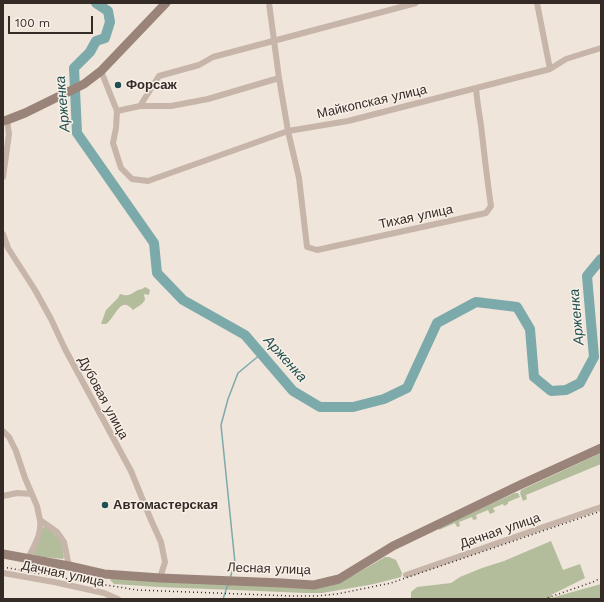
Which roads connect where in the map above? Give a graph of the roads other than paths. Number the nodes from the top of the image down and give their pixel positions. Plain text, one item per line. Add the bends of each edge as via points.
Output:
1 (166, 3) edge
2 (270, 3) edge
3 (416, 3) edge
4 (537, 3) edge
5 (275, 41) junction
6 (601, 48) edge
7 (550, 69) junction
8 (101, 71) junction
9 (279, 78) junction
10 (476, 88) junction
11 (140, 106) junction
12 (117, 112) junction
13 (5, 120) edge
14 (288, 131) junction
15 (3, 177) edge
16 (3, 234) edge
17 (3, 431) edge
18 (601, 448) edge
19 (32, 494) junction
20 (3, 496) edge
21 (601, 507) edge
22 (40, 520) junction
23 (3, 554) edge
24 (28, 559) junction
25 (69, 566) junction
26 (3, 573) edge
27 (406, 575) dead end
28 (160, 578) junction
29 (118, 599) edge

1 - 8 street
2 - 5 street
3 - 5 street
4 - 7 street
5 - 9 street
5 - 11 street via 213,57 199,65 159,76
6 - 7 street, Майкопская улица via 566,59
7 - 10 street, Майкопская улица
8 - 12 street
8 - 13 street via 84,84
9 - 11 street via 208,99 171,106
9 - 14 street
10 - 14 street, Майкопская улица via 348,121
10 - 14 street, Тихая улица via 491,206 486,213 317,250 307,247 299,178
11 - 12 street
12 - 14 street, Майкопская улица via 113,143 121,168 132,179 148,181
13 - 15 street via 9,134
16 - 28 street, Дубовая улица via 8,248 51,319 130,471 161,542 165,562
17 - 19 street via 16,451
18 - 28 street, Лесная улица via 393,546 339,579 314,585
19 - 20 street via 17,493
19 - 22 street
21 - 27 street, Дачная улица
22 - 24 street via 40,535
22 - 25 street via 61,537
23 - 24 street, Лесная улица
24 - 25 street, Лесная улица
25 - 28 street, Лесная улица via 104,574
26 - 29 street, Дачная улица via 104,593

